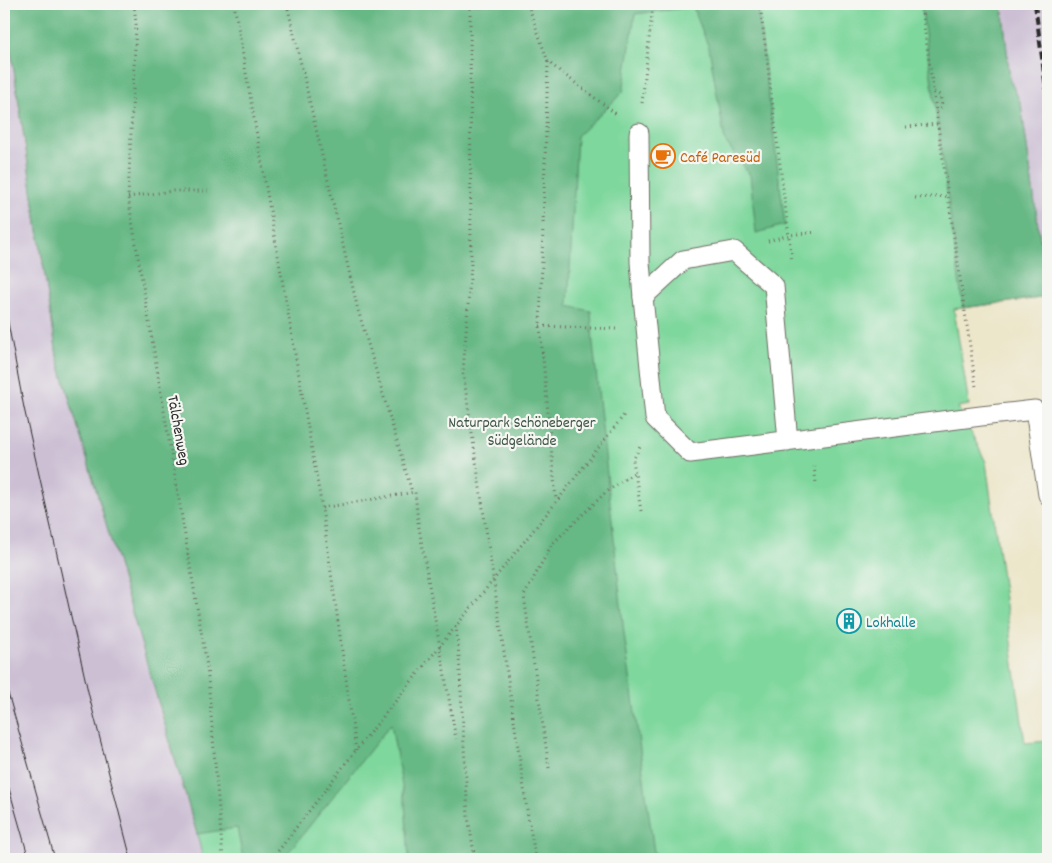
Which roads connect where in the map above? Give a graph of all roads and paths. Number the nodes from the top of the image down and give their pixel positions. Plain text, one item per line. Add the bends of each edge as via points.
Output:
1 (134, 4) edge
2 (234, 4) edge
3 (287, 4) edge
4 (470, 4) edge
5 (528, 4) edge
6 (653, 4) edge
7 (760, 4) edge
8 (922, 4) edge
9 (548, 62) junction
10 (933, 92) junction
11 (937, 112) junction
12 (938, 124) junction
13 (906, 127) dead end
14 (639, 133) junction
15 (208, 191) dead end
16 (948, 196) junction
17 (128, 197) junction
18 (915, 198) dead end
19 (817, 232) dead end
20 (789, 235) junction
21 (734, 250) junction
22 (792, 264) dead end
23 (643, 296) junction
24 (540, 326) junction
25 (647, 330) junction
26 (652, 380) junction
27 (981, 416) junction
28 (655, 418) junction
29 (811, 438) junction
30 (788, 441) junction
31 (635, 472) junction
32 (816, 483) dead end
33 (412, 492) junction
34 (1048, 495) edge
35 (556, 501) junction
36 (322, 508) junction
37 (641, 512) dead end
38 (494, 578) junction
39 (456, 626) junction
40 (456, 739) dead end
41 (356, 750) junction
42 (550, 768) dead end
43 (222, 859) edge
44 (272, 859) edge
45 (474, 859) edge
46 (536, 859) edge

1 - 17 path, Tälchenweg via 136,24
2 - 36 path
3 - 33 path via 358,310
4 - 38 path via 471,265 463,372
5 - 9 path
6 - 14 path
7 - 20 path
8 - 10 path
9 - 14 path
9 - 24 path
10 - 11 path
10 - 11 path via 940,95 942,106
11 - 12 path
12 - 13 path
12 - 16 path
14 - 23 lane
15 - 17 path via 173,191
16 - 18 path
16 - 27 path
17 - 43 path, Tälchenweg via 207,666
19 - 20 path
20 - 21 path
20 - 22 path
21 - 23 lane via 683,260
21 - 30 lane via 774,286
23 - 25 lane
24 - 25 path
24 - 35 path
25 - 26 lane
26 - 28 lane
26 - 35 path
27 - 29 lane
27 - 34 lane via 1034,410
28 - 30 lane via 690,454
28 - 31 path via 633,460
29 - 30 lane
29 - 32 path
31 - 37 path
31 - 42 path via 605,493 552,544 524,596
33 - 36 path
33 - 40 path, bridge via 415,492
35 - 38 path
36 - 41 path
38 - 39 path
38 - 46 path
39 - 41 path
39 - 45 path via 468,817
41 - 44 path

